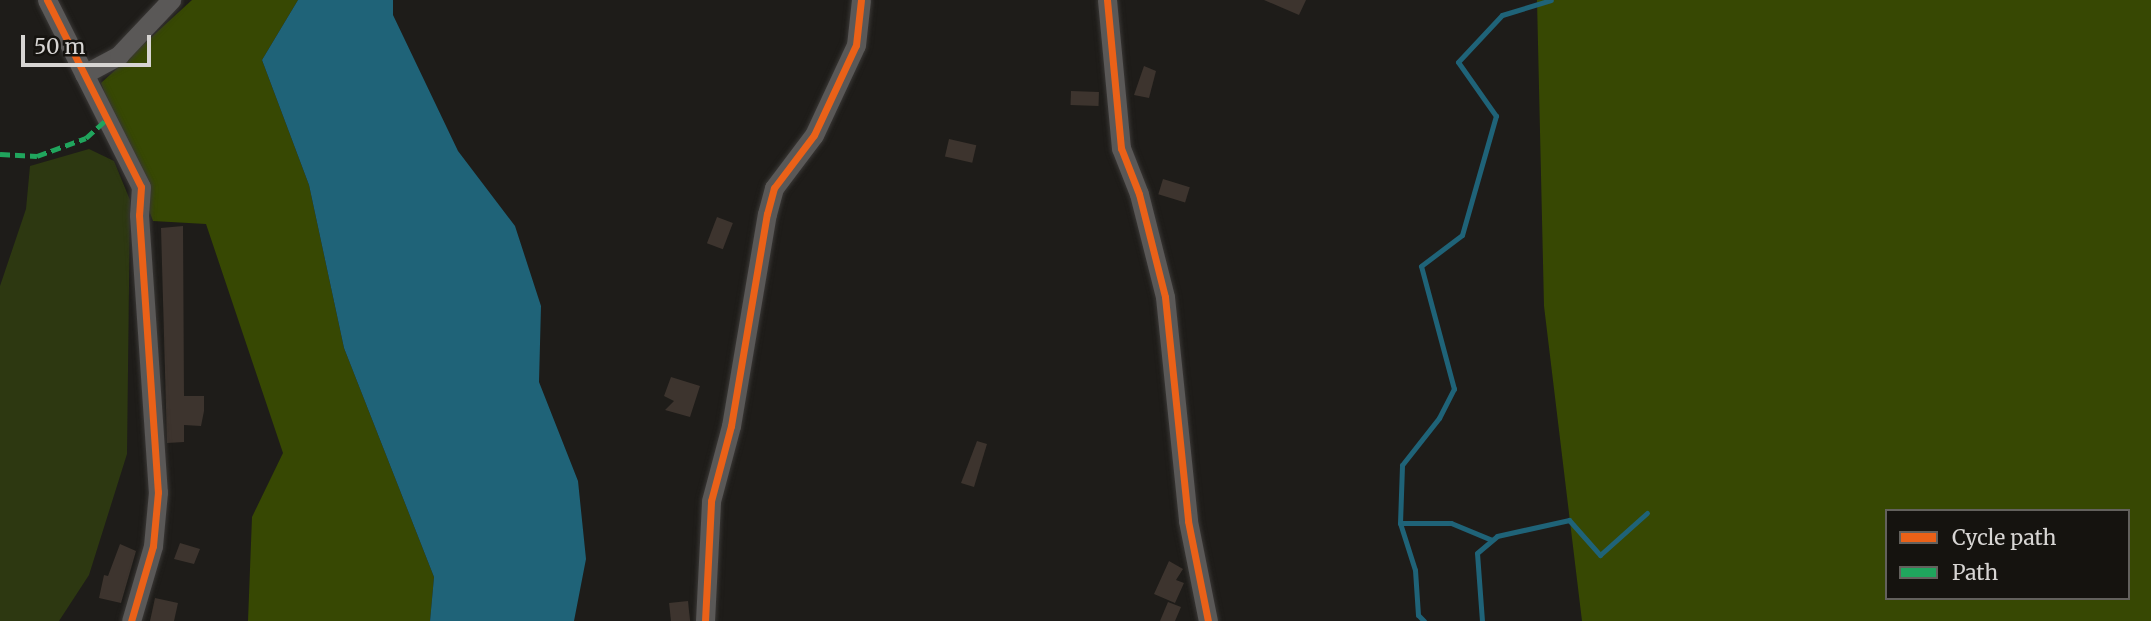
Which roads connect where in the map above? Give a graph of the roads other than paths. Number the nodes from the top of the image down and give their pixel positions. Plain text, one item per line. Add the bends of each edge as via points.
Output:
1 (47, 0) edge
2 (171, 0) edge
3 (861, 0) edge
4 (1107, 0) edge
5 (84, 74) junction
6 (131, 621) edge
7 (705, 621) edge
8 (1208, 621) edge

1 - 5 street
2 - 5 street via 119,55
3 - 7 street via 856,45 814,135 774,188 767,214 731,426 711,501
4 - 8 street via 1121,148 1139,194 1165,298 1188,521
5 - 6 street via 141,187 139,215 158,492 153,546

